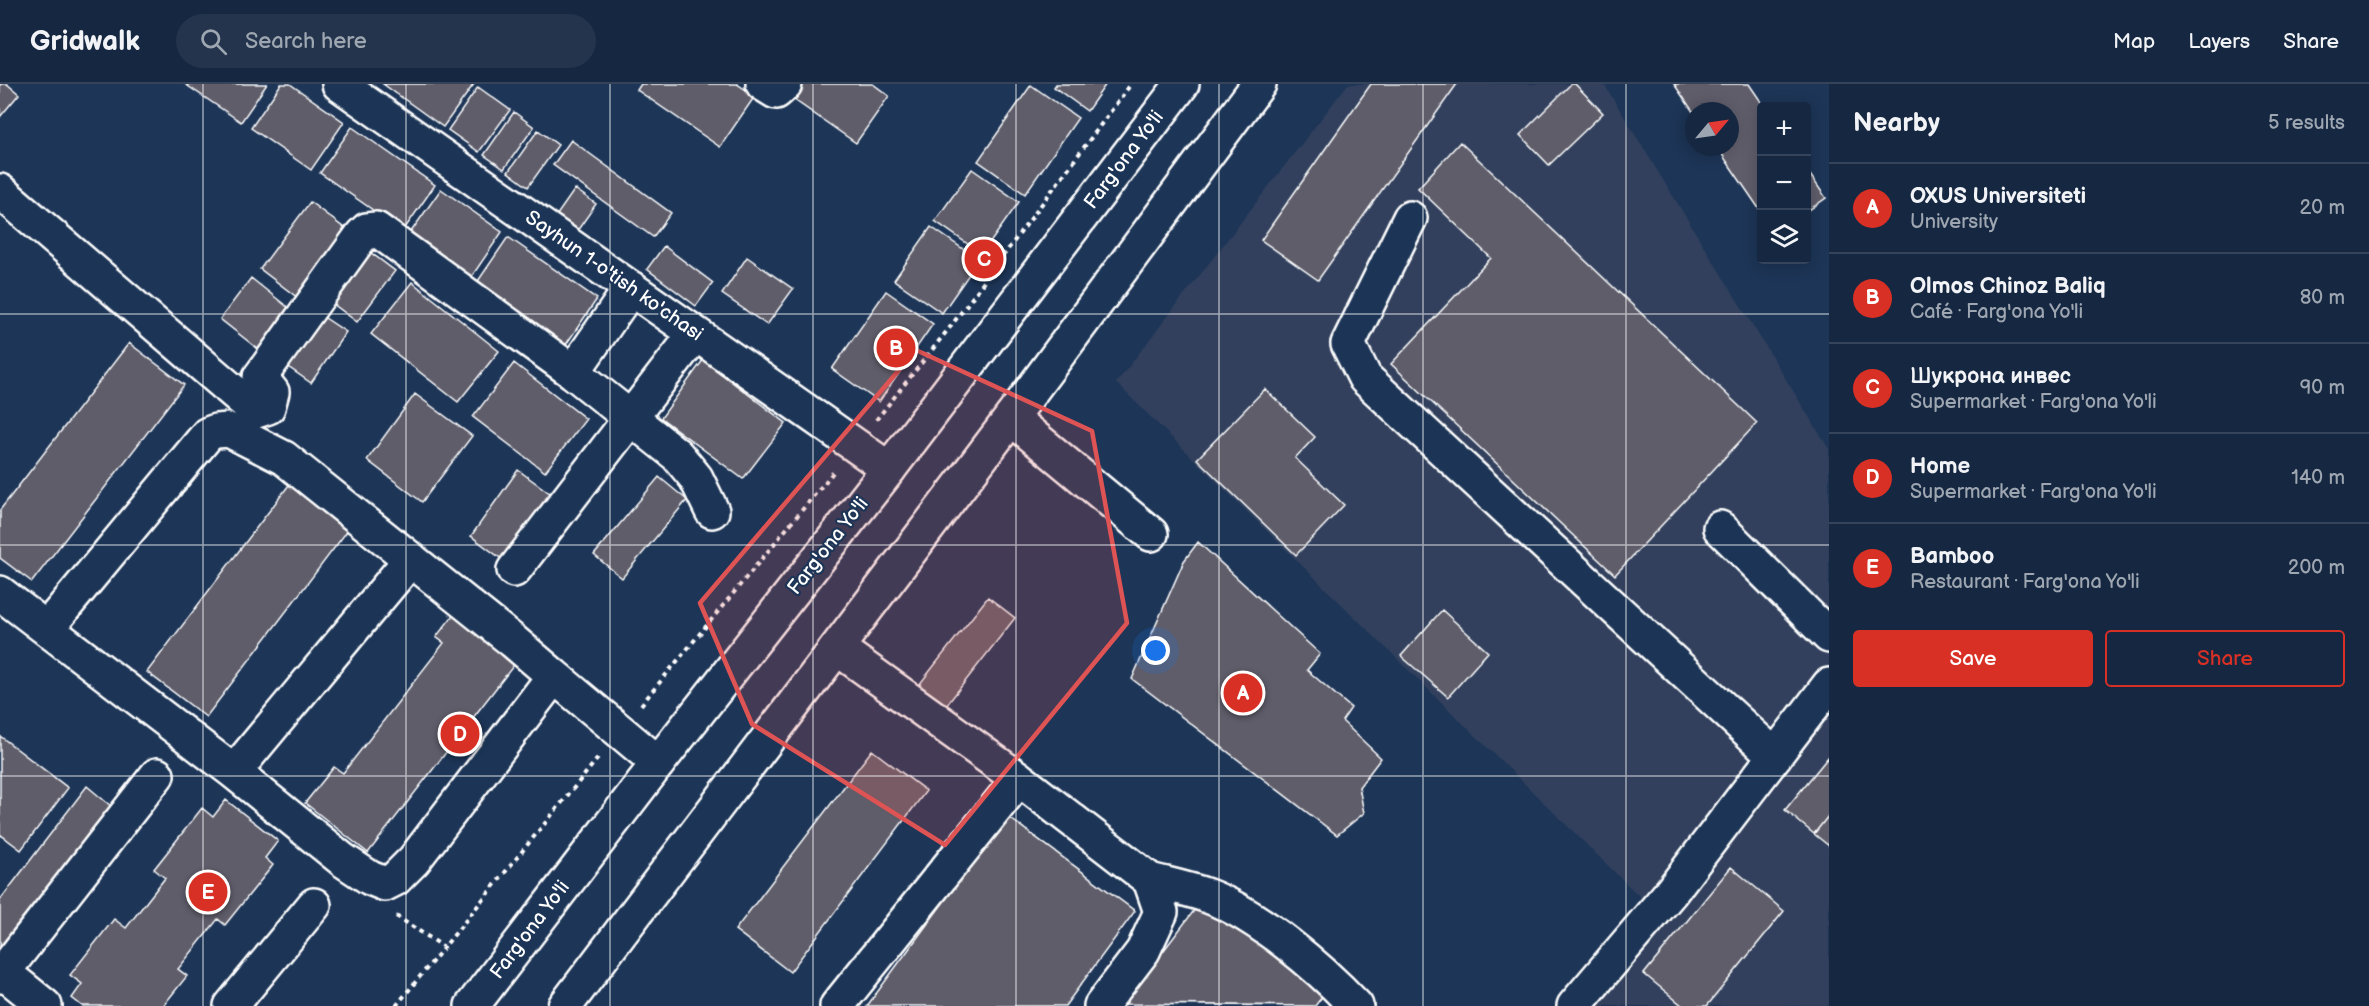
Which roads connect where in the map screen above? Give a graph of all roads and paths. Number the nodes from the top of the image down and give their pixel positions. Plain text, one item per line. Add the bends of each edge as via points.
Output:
1 (339, 84) edge
2 (763, 84) edge
3 (785, 84) edge
4 (1131, 84) edge
5 (1182, 84) edge
6 (1259, 84) edge
7 (0, 191) edge
8 (1410, 218) dead end
9 (631, 288) junction
10 (695, 334) junction
11 (573, 372) junction
12 (631, 418) junction
13 (1011, 418) junction
14 (856, 446) junction
15 (889, 469) junction
16 (712, 511) dead end
17 (1720, 528) dead end
18 (1151, 534) dead end
19 (411, 559) junction
20 (513, 570) dead end
21 (0, 592) edge
22 (47, 628) junction
23 (1829, 636) edge
24 (837, 648) junction
25 (554, 676) junction
26 (1829, 685) edge
27 (620, 731) junction
28 (1775, 756) junction
29 (658, 763) junction
30 (234, 772) junction
31 (157, 775) dead end
32 (1019, 779) junction
33 (1150, 880) junction
34 (314, 905) dead end
35 (1, 974) edge
36 (45, 1006) edge
37 (231, 1006) edge
38 (396, 1006) edge
39 (472, 1006) edge
40 (565, 1006) edge
41 (837, 1006) edge
42 (1101, 1006) edge
43 (1356, 1006) edge
44 (1574, 1006) edge

1 - 9 main road, Sayhun 1-o'tish ko'chasi
2 - 3 main road via 777,92
4 - 14 path via 951,326
5 - 15 main road, Farg'ona Yo'li
6 - 13 main road
7 - 11 main road via 256,411 268,407 272,392 260,377 367,230 376,229
8 - 28 main road via 1348,345 1365,378
9 - 10 main road, Sayhun 1-o'tish ko'chasi
9 - 11 main road
10 - 12 main road
10 - 14 main road, Sayhun 1-o'tish ko'chasi
11 - 12 main road
12 - 16 main road via 677,454 696,478
12 - 20 main road
13 - 18 main road
13 - 24 main road
14 - 15 main road, Sayhun 1-o'tish ko'chasi
14 - 27 path
15 - 29 main road, Farg'ona Yo'li
17 - 23 main road
19 - 22 main road via 284,458 229,430 216,431 208,434
19 - 25 main road
19 - 30 main road
21 - 22 main road
22 - 30 main road
24 - 32 main road
24 - 40 main road
25 - 27 main road
25 - 30 main road via 414,860 385,884 343,860
26 - 28 main road
27 - 29 main road
27 - 38 path
28 - 44 main road via 1671,892
29 - 39 main road, Farg'ona Yo'li
31 - 35 main road
32 - 33 main road
32 - 41 main road
33 - 42 main road via 1161,912 1143,951
33 - 43 main road via 1209,896 1264,926
34 - 37 main road
35 - 36 main road

